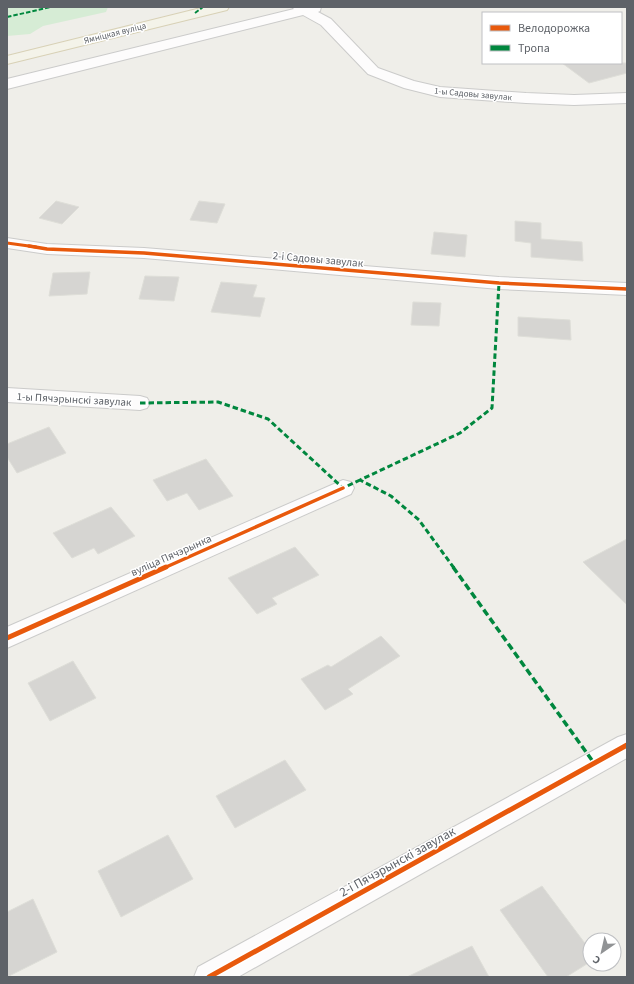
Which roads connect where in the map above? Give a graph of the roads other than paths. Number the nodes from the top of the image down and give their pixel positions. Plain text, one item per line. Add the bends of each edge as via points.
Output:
1 (222, 7) edge
2 (320, 7) edge
3 (302, 9) edge
4 (7, 60) edge
5 (7, 84) edge
6 (627, 98) edge
7 (7, 243) edge
8 (627, 289) edge
9 (7, 395) edge
10 (140, 403) dead end
11 (343, 488) dead end
12 (7, 638) edge
13 (627, 745) edge
14 (209, 977) edge

1 - 4 main road, Ямніцкая вуліца
2 - 3 street
3 - 5 street
3 - 6 street, 1-ы Садовы завулак via 326,22 373,71 416,87 440,92 551,99
7 - 8 street, 2-і Садовы завулак via 47,249 144,253 499,283
9 - 10 street, 1-ы Пячэрынскі завулак
11 - 12 street, вуліца Пячэрынка
13 - 14 street, 2-і Пячэрынскі завулак

